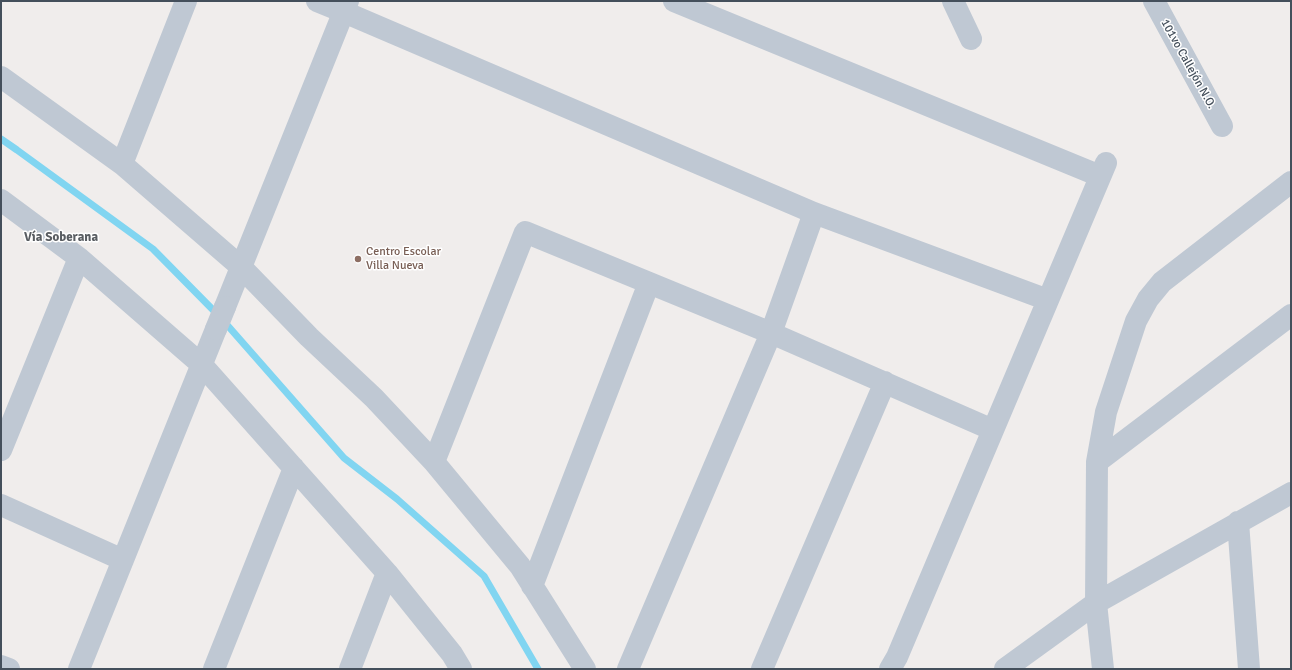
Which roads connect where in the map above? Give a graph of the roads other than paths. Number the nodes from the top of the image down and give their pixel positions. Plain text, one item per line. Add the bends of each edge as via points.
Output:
1 (186, 1) edge
2 (317, 1) edge
3 (674, 1) edge
4 (952, 1) edge
5 (1154, 1) edge
6 (346, 6) edge
7 (971, 38) dead end
8 (1, 76) edge
9 (1222, 126) dead end
10 (122, 164) junction
11 (1291, 182) edge
12 (1, 200) edge
13 (814, 213) junction
14 (79, 258) junction
15 (241, 267) junction
16 (649, 283) junction
17 (1048, 300) junction
18 (1291, 315) edge
19 (771, 333) junction
20 (202, 365) junction
21 (885, 382) junction
22 (993, 430) junction
23 (1, 450) edge
24 (434, 462) junction
25 (1097, 462) junction
26 (294, 468) junction
27 (1291, 493) edge
28 (1, 505) edge
29 (1238, 522) junction
30 (123, 560) junction
31 (387, 573) junction
32 (532, 586) junction
33 (1096, 602) junction
34 (1, 666) edge
35 (9, 669) edge
36 (79, 669) edge
37 (214, 669) edge
38 (350, 669) edge
39 (461, 669) edge
40 (585, 669) edge
41 (628, 669) edge
42 (762, 669) edge
43 (890, 669) edge
44 (1005, 669) edge
45 (1102, 669) edge
46 (1249, 669) edge

1 - 10 street
2 - 6 street
3 - 17 street via 1103,169
4 - 7 street
5 - 9 street, 101vo Callejón N.O.
6 - 13 street
6 - 15 street
8 - 10 street
10 - 15 street
11 - 25 street via 1162,282 1148,299 1136,320 1106,412
12 - 14 street
13 - 17 street
13 - 19 street
14 - 20 street
14 - 23 street
15 - 20 street
15 - 24 street via 374,398
16 - 19 street
16 - 24 street via 525,232
16 - 32 street
17 - 22 street
18 - 25 street
19 - 21 street
19 - 41 street
20 - 26 street
20 - 30 street
21 - 22 street
21 - 42 street
22 - 43 street
24 - 32 street via 520,566
25 - 33 street
26 - 31 street
26 - 37 street
27 - 29 street
28 - 30 street
29 - 33 street
29 - 46 street
30 - 36 street
31 - 38 street
31 - 39 street via 452,654
32 - 40 street
33 - 44 street
33 - 45 street
34 - 35 street

